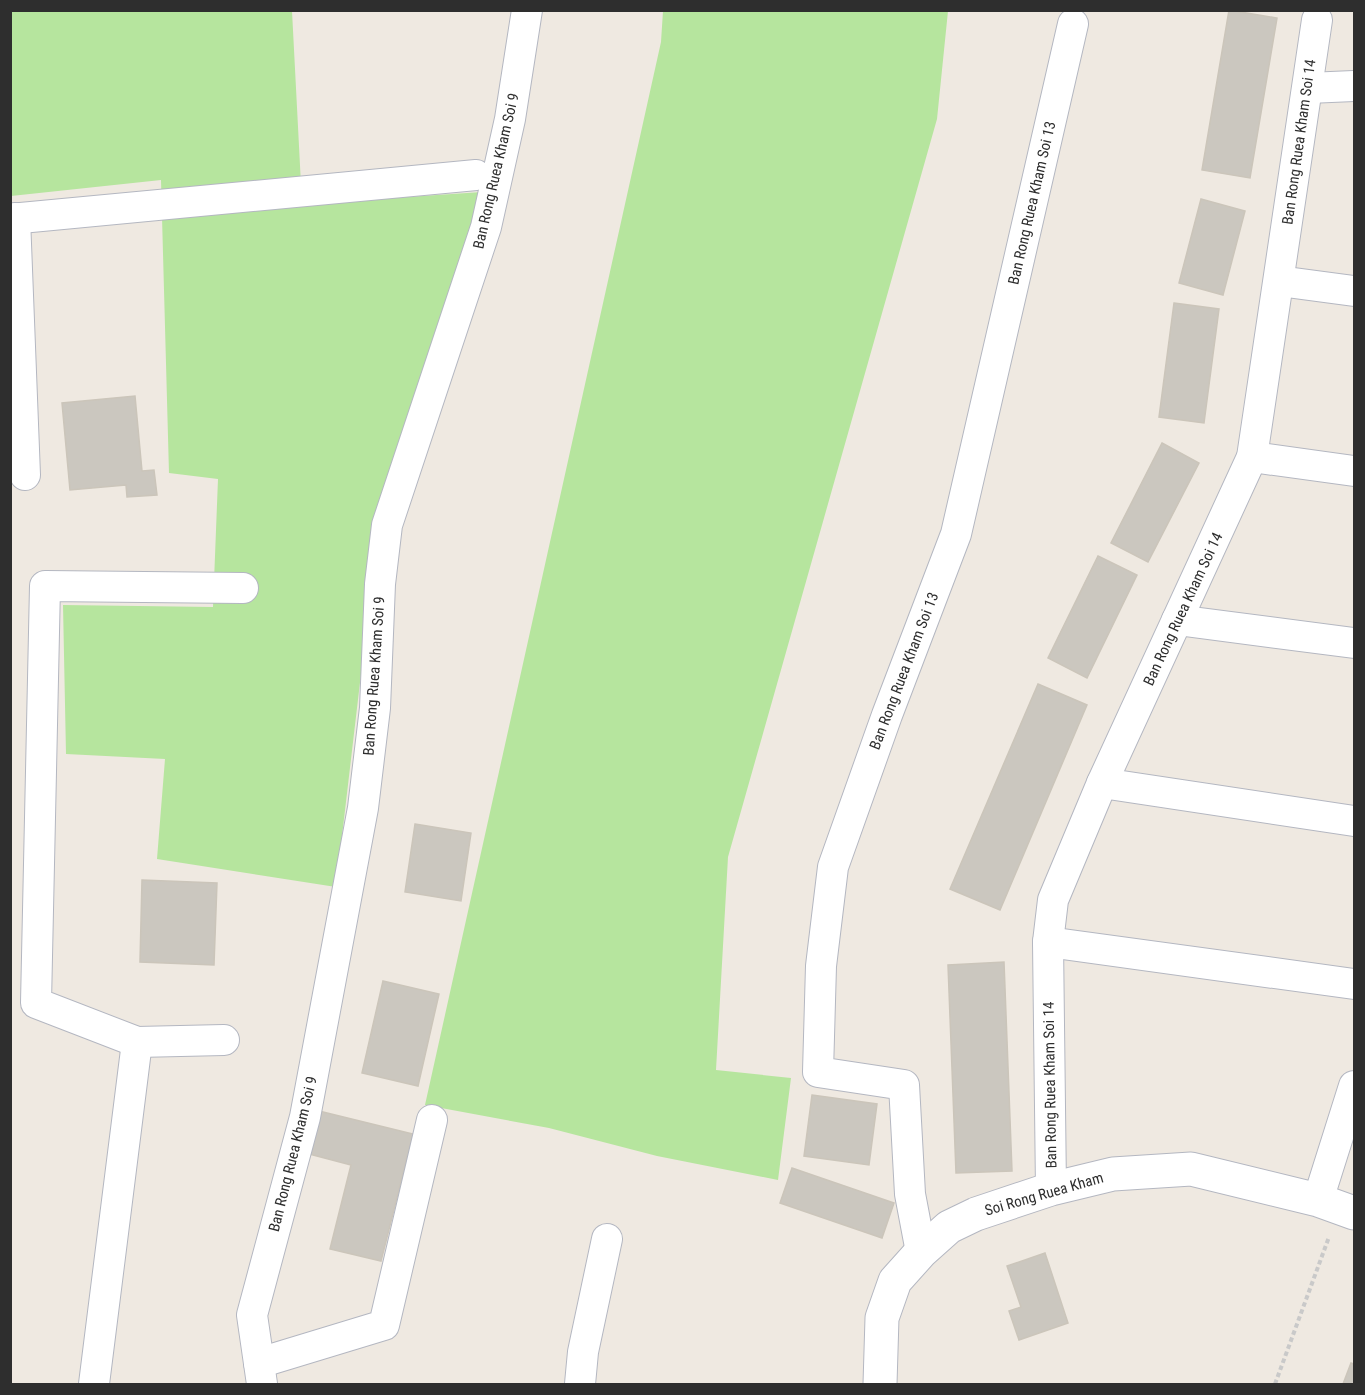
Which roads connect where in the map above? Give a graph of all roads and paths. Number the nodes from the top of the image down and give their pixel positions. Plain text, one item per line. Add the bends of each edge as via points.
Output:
1 (527, 10) edge
2 (1317, 20) dead end
3 (1073, 24) dead end
4 (1354, 86) edge
5 (1308, 88) junction
6 (476, 175) dead end
7 (13, 218) edge
8 (1279, 281) junction
9 (1354, 291) edge
10 (1252, 457) junction
11 (1354, 471) edge
12 (25, 475) dead end
13 (243, 588) dead end
14 (1177, 620) junction
15 (1354, 643) edge
16 (1102, 783) junction
17 (1354, 821) edge
18 (1048, 942) junction
19 (1354, 984) edge
20 (224, 1040) dead end
21 (137, 1042) junction
22 (1354, 1086) edge
23 (432, 1120) dead end
24 (1051, 1189) junction
25 (1337, 1207) edge
26 (607, 1239) dead end
27 (921, 1252) junction
28 (260, 1374) edge
29 (94, 1384) edge
30 (580, 1384) edge
31 (880, 1384) edge
32 (1275, 1384) edge

1 - 28 street, Ban Rong Ruea Kham Soi 9 via 510,119 486,227 387,525 380,584 375,708 363,808 305,1117 252,1315
2 - 5 street, Ban Rong Ruea Kham Soi 14
3 - 27 street, Ban Rong Ruea Kham Soi 13 via 956,534 832,867 821,966 818,1072 904,1085 910,1194
4 - 5 street
5 - 8 street, Ban Rong Ruea Kham Soi 14
6 - 7 street
7 - 12 street
8 - 9 street
8 - 10 street, Ban Rong Ruea Kham Soi 14
10 - 11 street
10 - 14 street, Ban Rong Ruea Kham Soi 14
13 - 21 street via 45,586 36,1003
14 - 15 street
14 - 16 street, Ban Rong Ruea Kham Soi 14
16 - 17 street
16 - 18 street, Ban Rong Ruea Kham Soi 14 via 1053,900
18 - 19 street
18 - 24 street, Ban Rong Ruea Kham Soi 14
20 - 21 street
21 - 29 street
22 - 25 street
23 - 28 street via 384,1325
24 - 25 street, Soi Rong Ruea Kham via 1113,1174 1191,1169
24 - 27 street, Soi Rong Ruea Kham via 949,1227
25 - 32 path
26 - 30 street
27 - 31 street, Soi Rong Ruea Kham via 895,1281 882,1318

